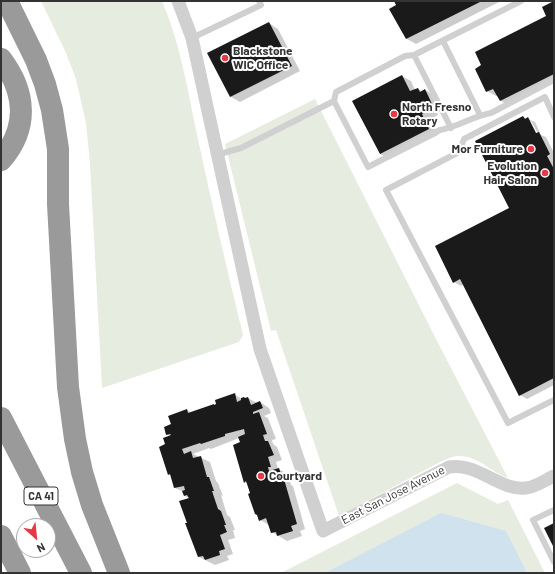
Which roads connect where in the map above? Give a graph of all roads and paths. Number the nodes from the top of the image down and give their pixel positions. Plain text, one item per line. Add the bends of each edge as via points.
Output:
1 (7, 1) edge
2 (178, 1) edge
3 (259, 1) edge
4 (521, 1) edge
5 (192, 38) junction
6 (443, 41) junction
7 (414, 55) junction
8 (1, 59) edge
9 (554, 80) edge
10 (334, 101) junction
11 (480, 115) junction
12 (554, 117) edge
13 (451, 128) junction
14 (216, 155) junction
15 (1, 160) edge
16 (554, 400) edge
17 (1, 418) edge
18 (554, 476) edge
19 (554, 510) edge
20 (1, 536) edge
21 (554, 562) edge
22 (20, 573) edge
23 (81, 573) edge
24 (119, 573) edge

1 - 24 highway via 36,60 52,110 59,160 58,204 68,387 75,439 92,506
2 - 5 street
3 - 5 lane via 261,5
4 - 6 lane
5 - 14 street
6 - 7 lane
6 - 11 lane
7 - 10 lane via 405,56 336,92
7 - 13 lane
8 - 15 highway via 19,93 21,117 14,142
9 - 11 lane via 491,113
10 - 13 lane via 368,167 440,130
10 - 14 lane via 241,148
11 - 13 lane
12 - 16 lane via 544,98 464,139 459,152 386,190 508,424
14 - 18 street, East San Jose Avenue via 260,349 323,531 449,467 465,466 517,488 534,486
17 - 23 highway, CA 41
19 - 21 lane via 533,520
20 - 22 highway

